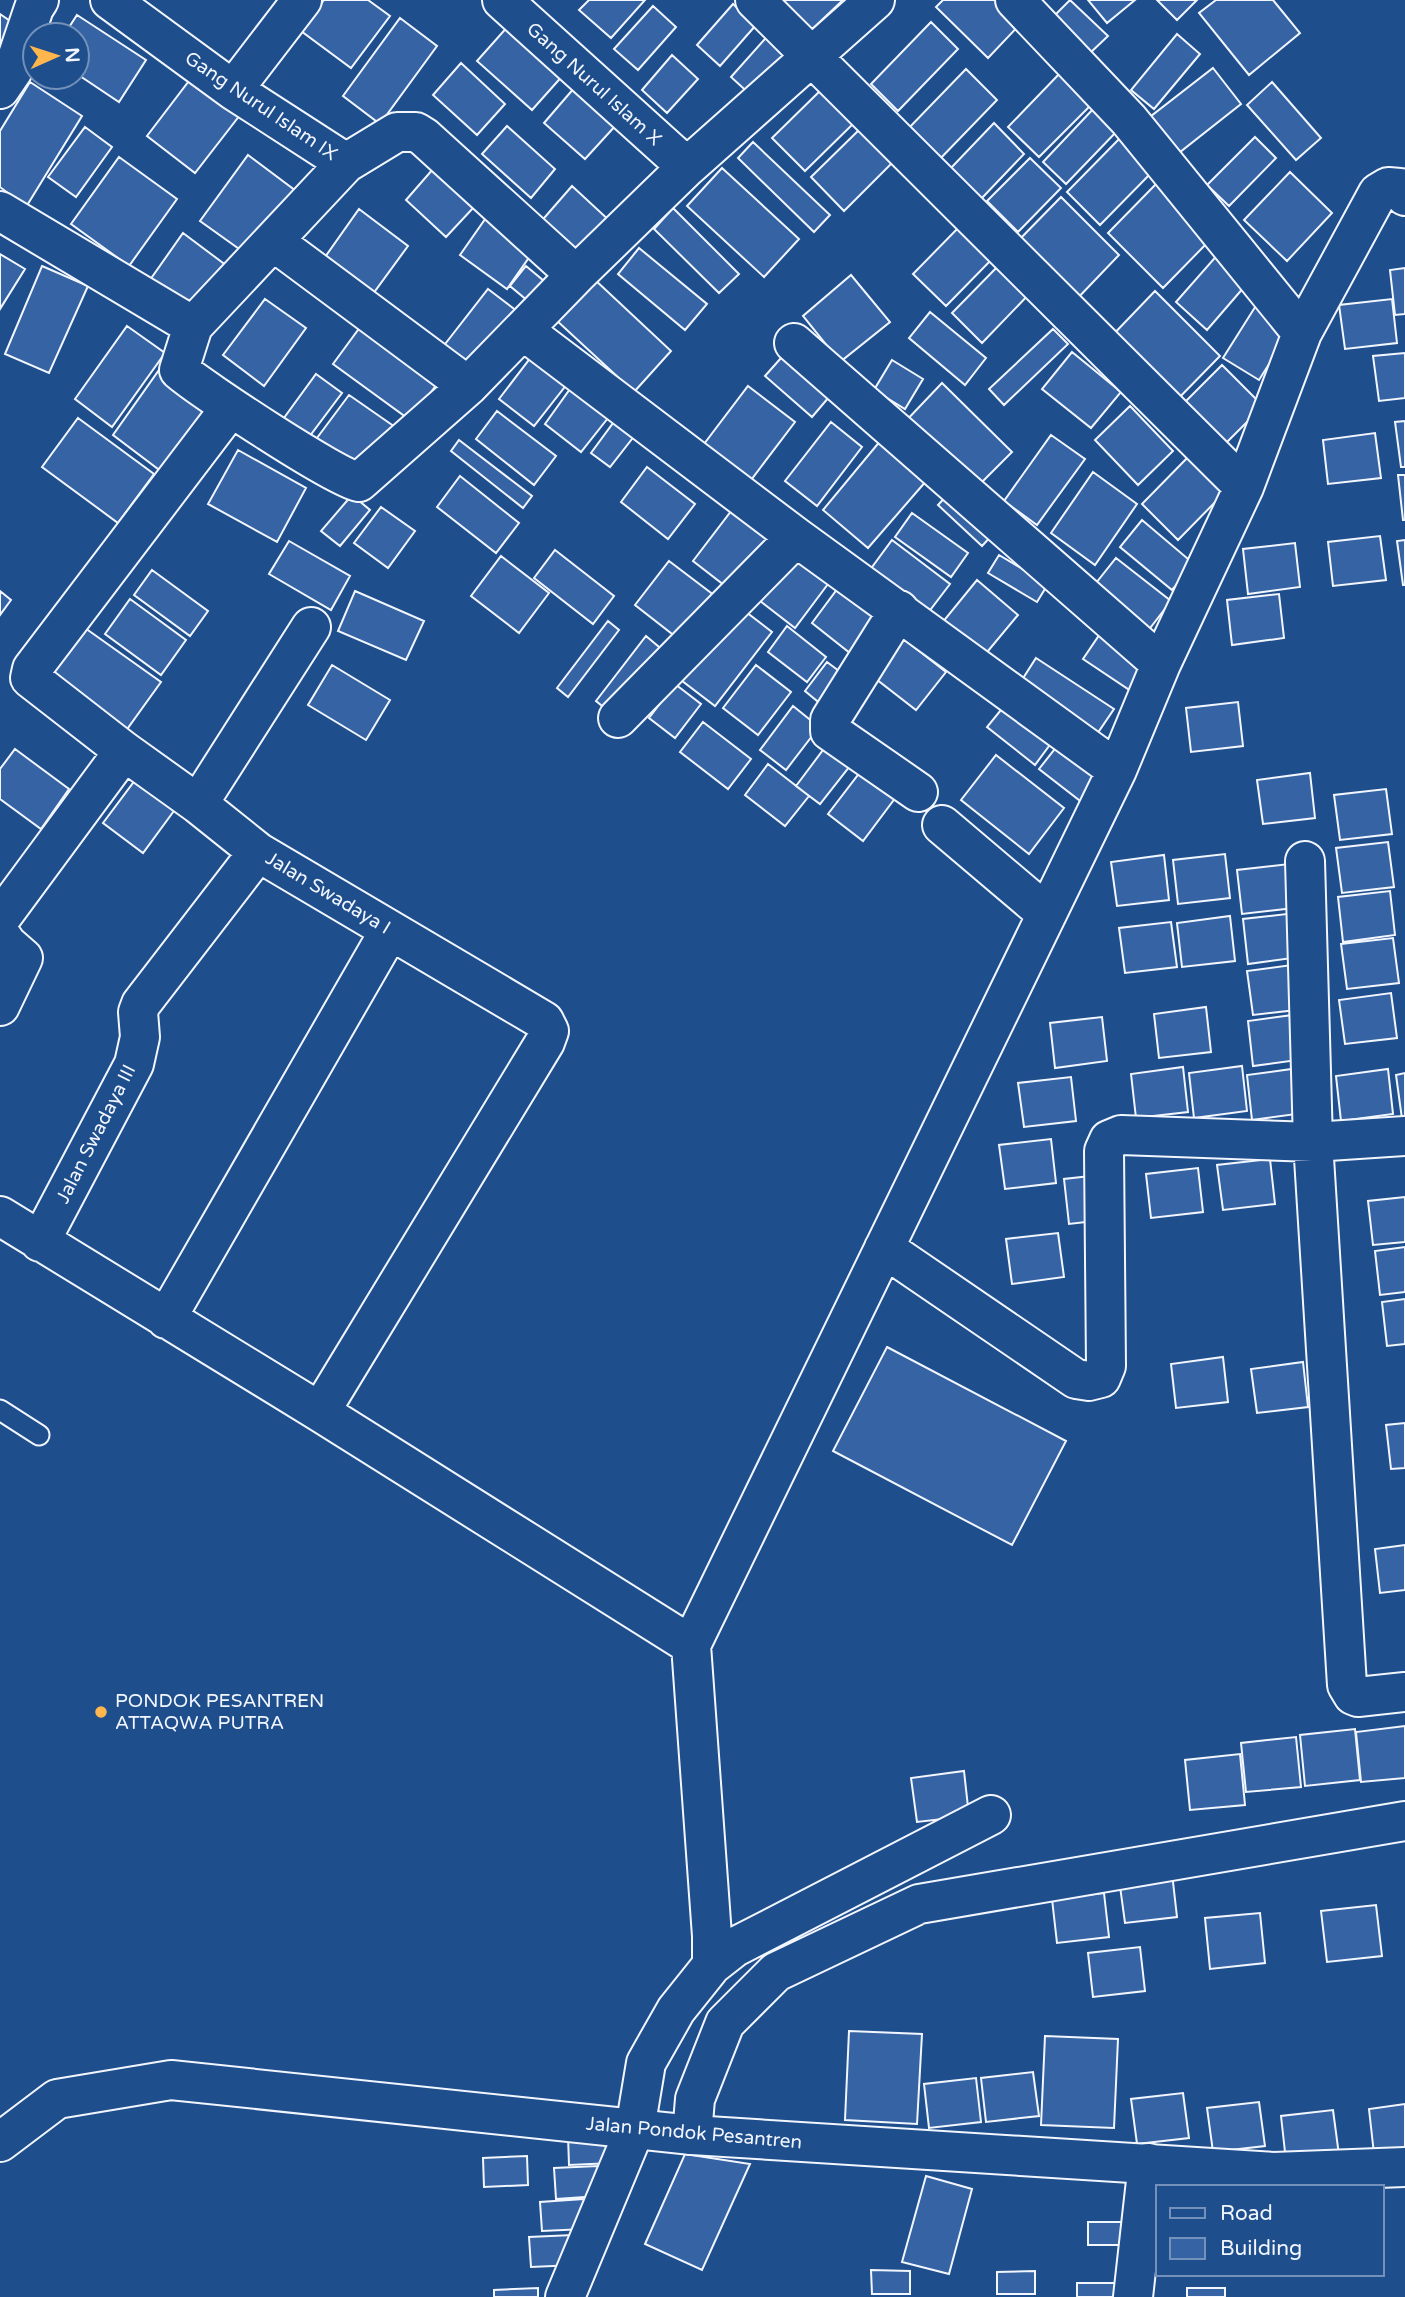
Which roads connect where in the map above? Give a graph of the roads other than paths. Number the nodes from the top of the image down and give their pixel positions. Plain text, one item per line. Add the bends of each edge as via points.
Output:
1 (39, 0) edge
2 (110, 0) edge
3 (302, 0) edge
4 (502, 0) edge
5 (755, 0) edge
6 (875, 0) edge
7 (1015, 0) edge
8 (813, 55) junction
9 (0, 89) edge
10 (233, 90) junction
11 (346, 163) junction
12 (687, 167) junction
13 (1405, 196) edge
14 (0, 211) edge
15 (273, 241) junction
16 (576, 275) junction
17 (192, 326) junction
18 (524, 331) junction
19 (1302, 332) junction
20 (794, 343) dead end
21 (468, 386) junction
22 (231, 407) junction
23 (1244, 487) junction
24 (796, 537) junction
25 (899, 610) junction
26 (312, 627) dead end
27 (1161, 664) junction
28 (618, 718) dead end
29 (124, 751) junction
30 (1117, 770) junction
31 (918, 792) dead end
32 (198, 804) junction
33 (942, 825) dead end
34 (258, 852) junction
35 (1305, 861) dead end
36 (1047, 914) junction
37 (0, 919) edge
38 (390, 930) junction
39 (0, 934) edge
40 (0, 1006) edge
41 (1405, 1136) edge
42 (1313, 1142) junction
43 (0, 1216) edge
44 (40, 1242) junction
45 (884, 1248) junction
46 (166, 1319) junction
47 (0, 1410) edge
48 (320, 1412) junction
49 (39, 1435) dead end
50 (691, 1646) junction
51 (1405, 1692) edge
52 (991, 1815) dead end
53 (1405, 1821) edge
54 (712, 1965) junction
55 (639, 2130) junction
56 (689, 2135) junction
57 (0, 2142) edge
58 (1148, 2163) junction
59 (1405, 2167) edge
60 (565, 2297) edge
61 (1133, 2297) edge

1 - 9 street via 13,70
2 - 10 street, Gang Nurul Islam IX
3 - 10 street
4 - 12 street, Gang Nurul Islam X
5 - 8 street
6 - 8 street
7 - 19 street via 1129,120
8 - 12 street
8 - 23 street
10 - 11 street, Gang Nurul Islam IX
11 - 15 street
11 - 16 street, Gang Nurul Islam IX via 390,135 416,132
12 - 16 street
13 - 19 street via 1400,188 1388,187 1378,193
14 - 17 street
15 - 17 street
15 - 21 street
16 - 18 street
17 - 22 street via 179,370
18 - 21 street
18 - 24 street
19 - 23 street
20 - 27 street
21 - 22 street via 359,482
22 - 29 street, Jalan Swadaya I via 30,671 32,681
23 - 27 street
24 - 25 street
24 - 28 street
25 - 30 street
25 - 31 street via 830,720 830,732
26 - 32 street
27 - 30 street
29 - 32 street, Jalan Swadaya I
29 - 37 street
30 - 36 street
32 - 34 street, Jalan Swadaya I
33 - 36 street
34 - 38 street, Jalan Swadaya I
34 - 44 street, Jalan Swadaya III via 141,1004 134,1064
35 - 42 street
36 - 45 street
38 - 46 street
38 - 48 street, Jalan Swadaya I via 544,1021 549,1031
39 - 40 street via 23,958
41 - 42 street
42 - 45 street via 1121,1135 1109,1140 1104,1151 1106,1366 1101,1378 1089,1381 1076,1379
42 - 51 street via 1347,1685 1358,1697
43 - 44 street
44 - 46 street
45 - 50 street
46 - 48 street
47 - 49 lane
48 - 50 street
50 - 54 street
52 - 54 street via 735,1947
53 - 56 street via 919,1904 776,1972 725,2023 695,2099
54 - 55 street via 676,2010 646,2063
55 - 56 street, Jalan Pondok Pesantren
55 - 57 street, Jalan Pondok Pesantren via 171,2080 57,2099
55 - 60 street
56 - 58 street, Jalan Pondok Pesantren
58 - 59 street, Jalan Pondok Pesantren via 1274,2172
58 - 61 street

